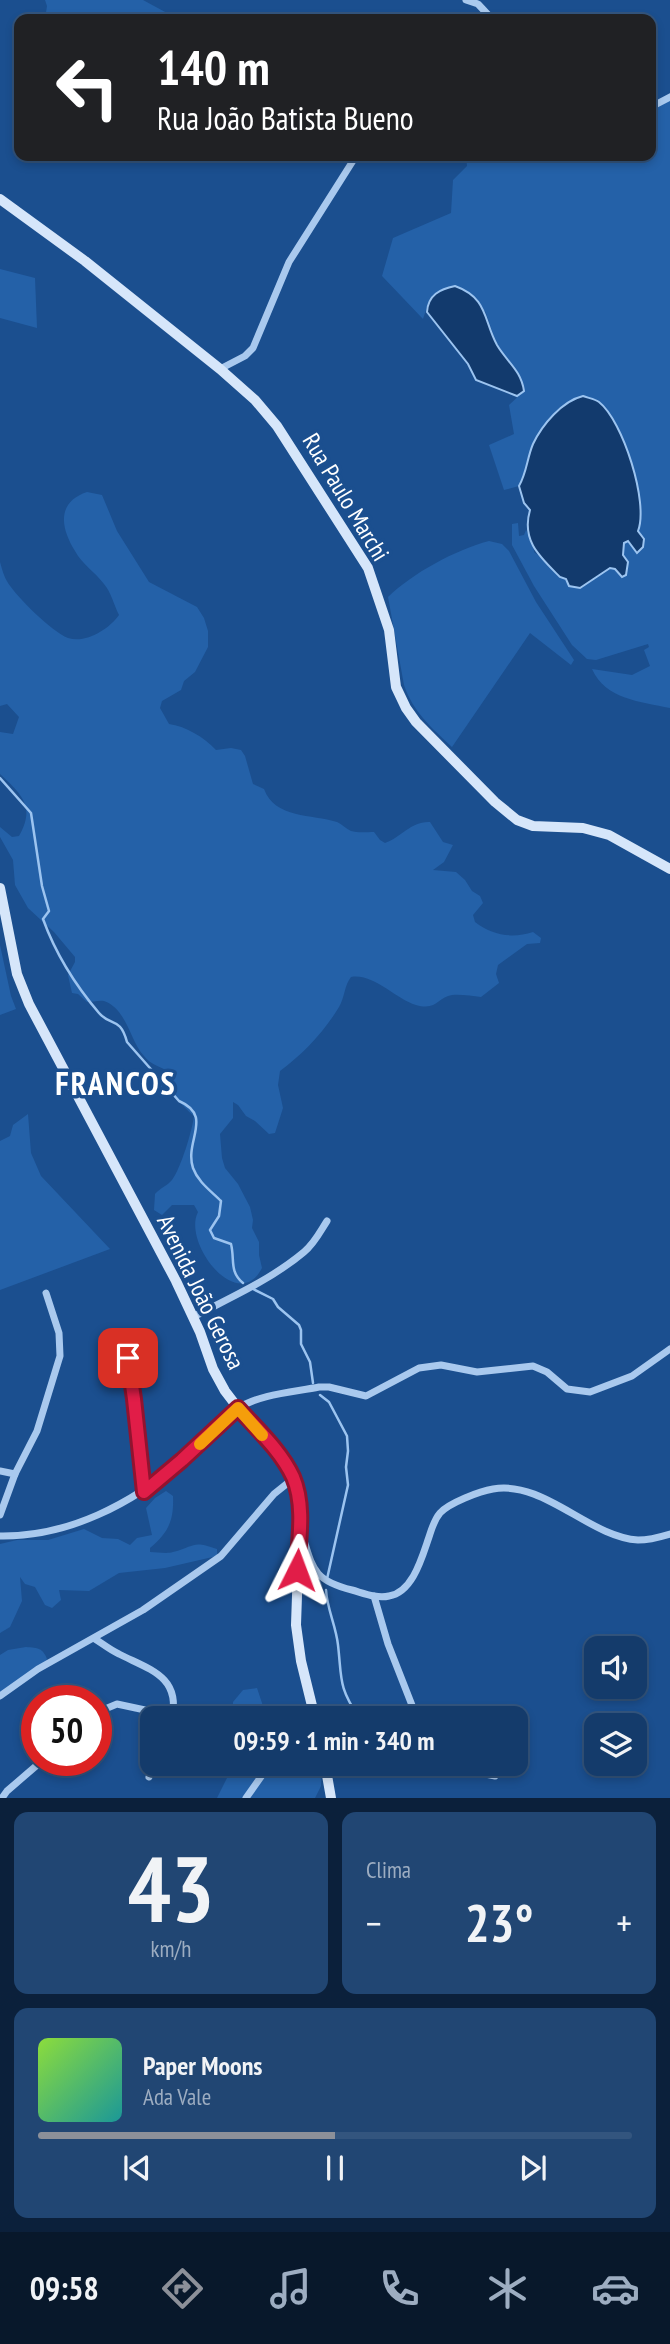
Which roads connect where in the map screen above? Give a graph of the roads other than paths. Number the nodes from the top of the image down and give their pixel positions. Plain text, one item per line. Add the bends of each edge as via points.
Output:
1 (466, 0) edge
2 (487, 14) edge
3 (353, 161) edge
4 (0, 199) edge
5 (220, 369) junction
6 (670, 869) edge
7 (0, 888) edge
8 (327, 1221) dead end
9 (46, 1293) dead end
10 (193, 1317) junction
11 (124, 1338) dead end
12 (670, 1349) edge
13 (238, 1408) junction
14 (0, 1471) edge
15 (15, 1474) junction
16 (293, 1478) junction
17 (144, 1492) junction
18 (0, 1515) edge
19 (299, 1527) junction
20 (670, 1534) edge
21 (0, 1536) edge
22 (374, 1596) junction
23 (95, 1639) junction
24 (0, 1696) edge
25 (174, 1706) edge
26 (312, 1706) edge
27 (412, 1706) edge
28 (112, 1707) edge
29 (140, 1709) edge
30 (24, 1776) edge
31 (262, 1776) edge
32 (327, 1776) edge
33 (2, 1798) edge
34 (246, 1798) edge
35 (331, 1798) edge

1 - 2 street
3 - 5 street via 289,262 253,348
4 - 5 street, Rua Paulo Marchi
5 - 6 street, Rua Paulo Marchi via 255,400 289,441 368,568 389,630 396,687 416,722 517,820 609,835
7 - 10 street, Avenida João Gerosa via 21,989
8 - 10 street via 304,1252
9 - 15 street via 59,1333 60,1356 37,1431
10 - 13 street, Avenida João Gerosa via 214,1369
11 - 17 street
12 - 13 street via 632,1376 590,1392 567,1389 533,1366 477,1372 440,1365 419,1368 366,1396 319,1387
13 - 16 street, Avenida João Gerosa
13 - 17 street
14 - 15 street
15 - 18 street
16 - 19 street, Avenida João Gerosa
16 - 23 street via 274,1493 221,1556
17 - 21 street via 104,1513 62,1527
19 - 22 street via 318,1576 337,1587
19 - 26 street, Avenida João Gerosa via 296,1625
20 - 22 street via 638,1540 615,1535 539,1497 493,1489 441,1511 410,1581 389,1597
22 - 27 street
23 - 24 street via 37,1669
23 - 25 street via 152,1668 163,1678
28 - 29 street
30 - 33 street
31 - 34 street
32 - 35 street

